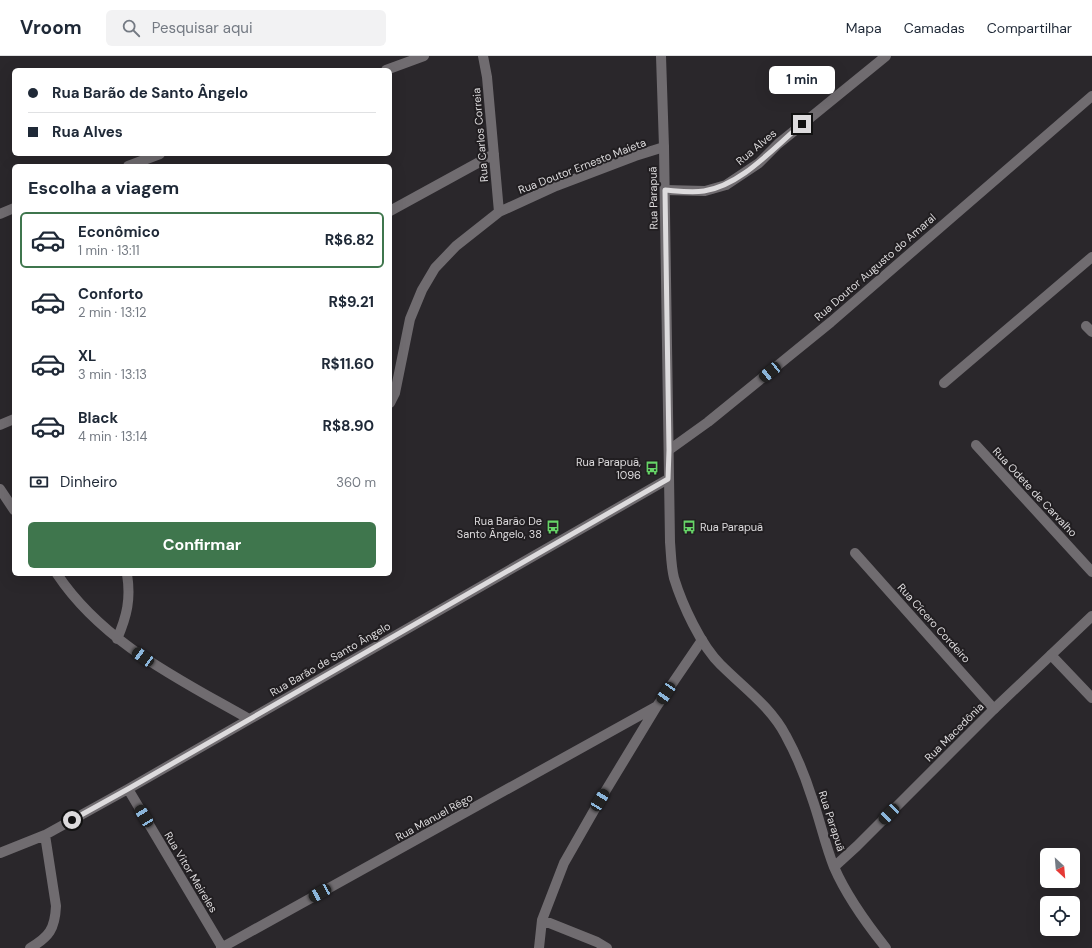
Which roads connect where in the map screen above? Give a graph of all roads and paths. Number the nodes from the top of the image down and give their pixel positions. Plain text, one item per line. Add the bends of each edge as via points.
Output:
1 (424, 56) edge
2 (483, 56) edge
3 (661, 56) edge
4 (886, 56) edge
5 (391, 68) edge
6 (1092, 96) edge
7 (664, 148) junction
8 (494, 154) junction
9 (155, 156) edge
10 (133, 164) edge
11 (665, 190) junction
12 (12, 209) edge
13 (392, 210) edge
14 (499, 212) junction
15 (0, 214) edge
16 (1092, 257) edge
17 (944, 383) dead end
18 (392, 399) edge
19 (12, 421) edge
20 (0, 425) edge
21 (976, 445) dead end
22 (669, 450) junction
23 (668, 479) junction
24 (0, 489) edge
25 (12, 507) edge
26 (855, 552) dead end
27 (1092, 572) edge
28 (59, 576) edge
29 (127, 576) edge
30 (1092, 616) edge
31 (117, 639) junction
32 (702, 640) junction
33 (1051, 655) junction
34 (1092, 698) edge
35 (657, 706) junction
36 (994, 709) junction
37 (249, 719) junction
38 (128, 789) junction
39 (45, 835) junction
40 (0, 853) edge
41 (834, 867) junction
42 (542, 920) junction
43 (30, 948) edge
44 (222, 948) edge
45 (539, 948) edge
46 (607, 948) edge
47 (886, 948) edge

1 - 5 street
2 - 8 street, Rua Carlos Correia
3 - 7 street, Rua Parapuã
4 - 11 street, Rua Alves via 778,144 759,163 738,177 726,184 705,190
6 - 22 street, Rua Doutor Augusto do Amaral via 831,322 708,422
7 - 11 street, Rua Parapuã
7 - 14 street, Rua Doutor Ernesto Maieta via 635,156 556,186
8 - 13 street
8 - 14 street, Rua Carlos Correia
9 - 10 street
11 - 22 street, Rua Parapuã
12 - 15 street
14 - 18 street, Rua Doutor Ernesto Maieta via 456,246 435,268 422,290 410,319
16 - 17 street
19 - 20 street
21 - 27 street, Rua Odete de Carvalho
22 - 23 street, Rua Parapuã
23 - 32 street, Rua Parapuã via 674,576
23 - 37 street, Rua Barão de Santo Ângelo
24 - 25 street
26 - 36 street, Rua Cícero Cordeiro
28 - 31 street via 79,603
29 - 31 street via 129,598 125,620
30 - 33 street, Rua Macedônia
31 - 37 street via 169,674
32 - 35 street
32 - 41 street, Rua Parapuã via 719,664 771,713 785,734 798,758
33 - 34 street
33 - 36 street, Rua Macedônia
35 - 42 street via 564,863
35 - 44 street, Rua Manuel Rêgo
36 - 41 street, Rua Macedônia
37 - 38 street, Rua Barão de Santo Ângelo
38 - 39 street, Rua Barão de Santo Ângelo
38 - 44 street, Rua Vitor Meireles
39 - 40 street, Rua Barão de Santo Ângelo
39 - 43 street via 56,906 55,916 50,932 43,941
41 - 47 street, Rua Parapuã via 849,898
42 - 45 street
42 - 46 street

